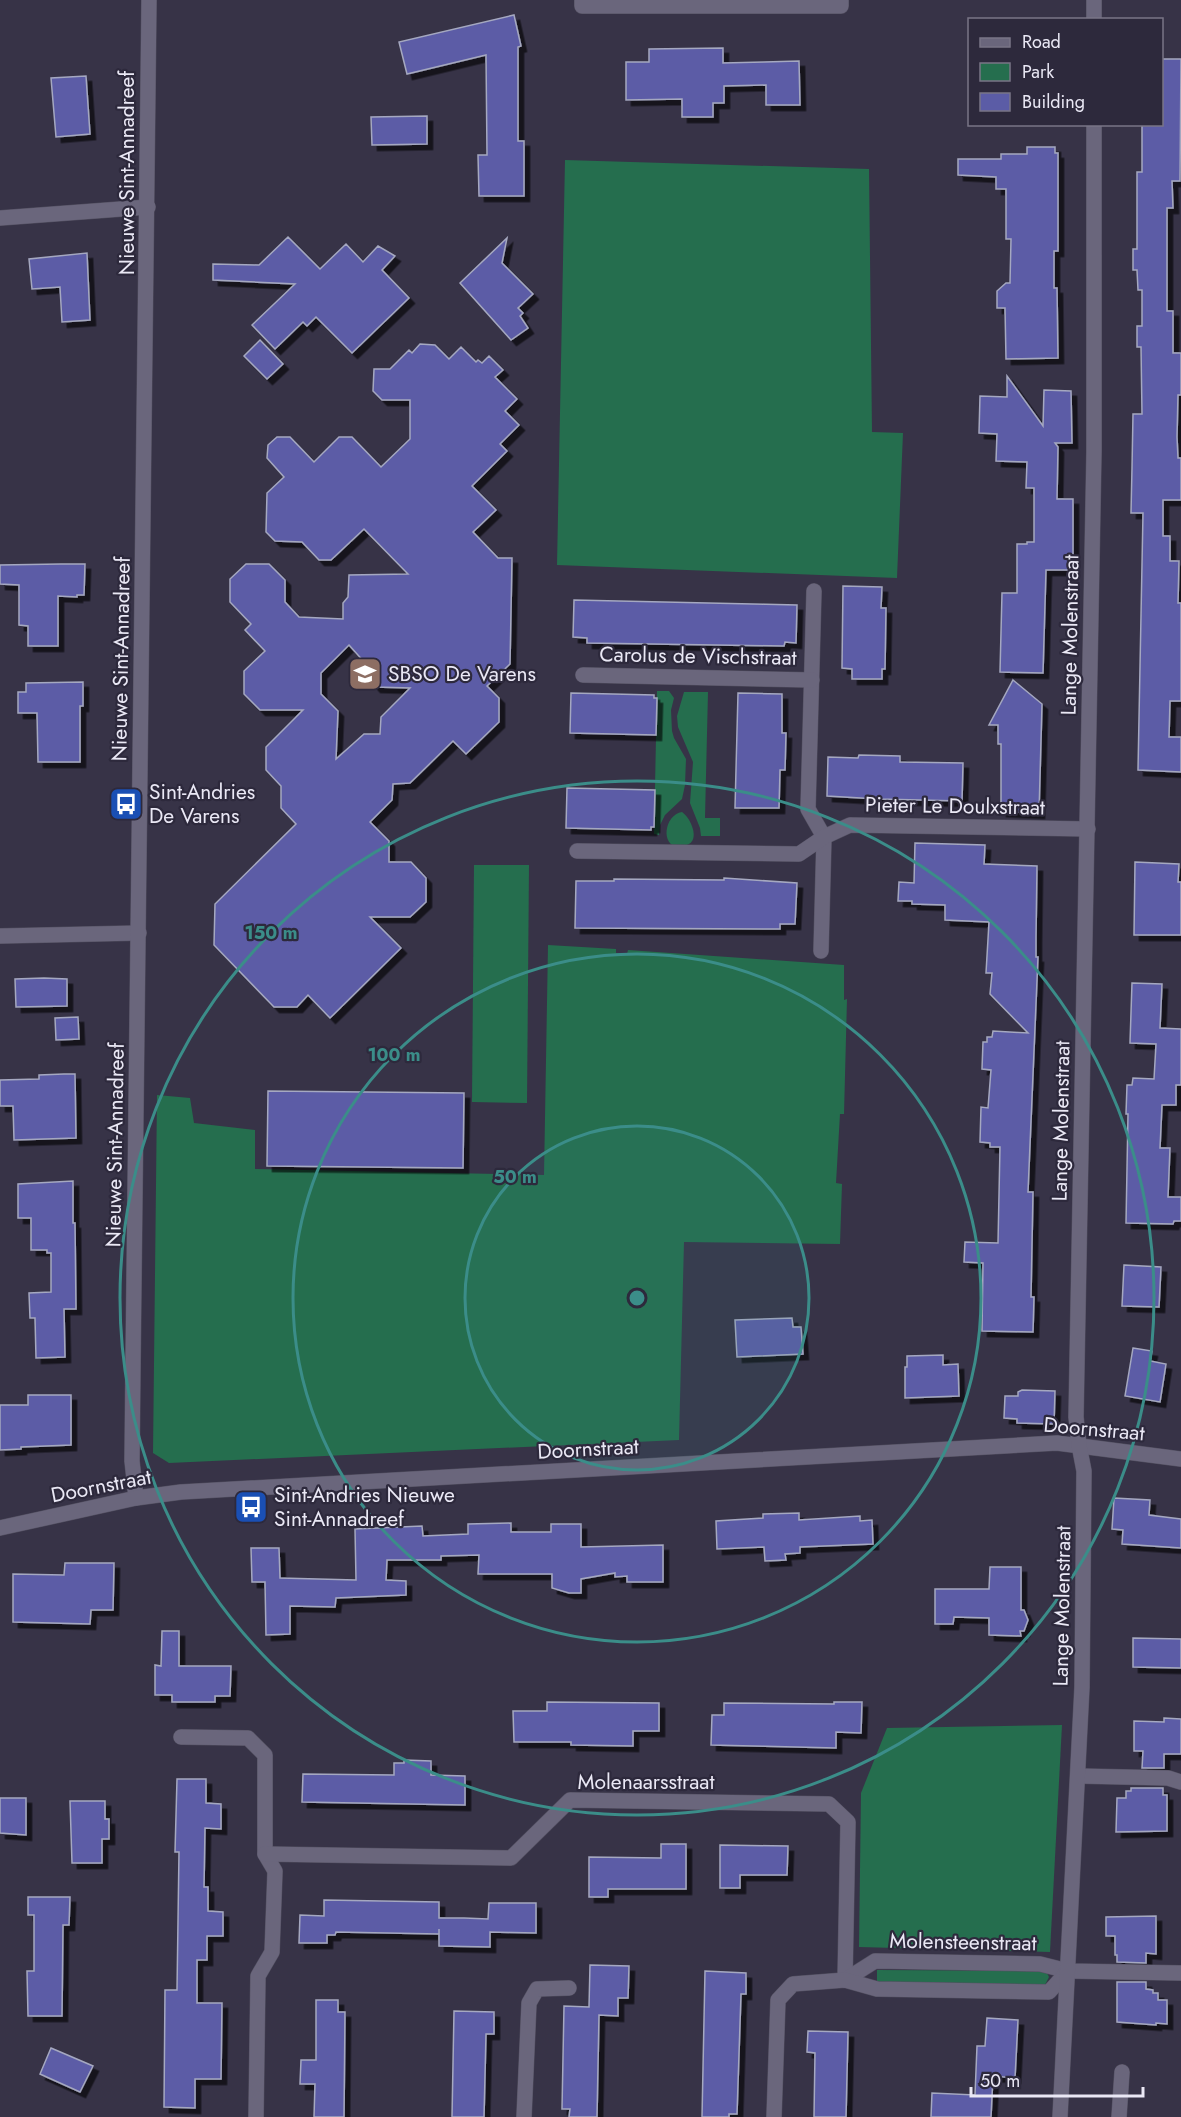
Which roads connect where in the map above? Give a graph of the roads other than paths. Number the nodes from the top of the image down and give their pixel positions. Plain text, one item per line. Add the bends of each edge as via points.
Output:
1 (149, 0) edge
2 (841, 0) edge
3 (1094, 0) edge
4 (582, 3) edge
5 (1094, 18) edge
6 (1094, 126) edge
7 (148, 207) junction
8 (0, 218) edge
9 (814, 591) dead end
10 (583, 675) dead end
11 (812, 680) junction
12 (1088, 830) junction
13 (824, 837) junction
14 (577, 851) dead end
15 (139, 933) junction
16 (0, 936) edge
17 (821, 951) dead end
18 (1078, 1444) junction
19 (1181, 1459) edge
20 (136, 1498) junction
21 (0, 1528) edge
22 (181, 1737) dead end
23 (1078, 1776) junction
24 (1181, 1782) edge
25 (265, 1854) junction
26 (1068, 1971) junction
27 (1181, 1973) edge
28 (845, 1980) junction
29 (569, 1988) dead end
30 (1122, 2072) dead end
31 (256, 2117) edge
32 (524, 2117) edge
33 (774, 2117) edge
34 (1060, 2117) edge
35 (1119, 2117) edge

1 - 7 street, Nieuwe Sint-Annadreef
2 - 4 street via 841,6
3 - 5 street
6 - 12 street, Lange Molenstraat
7 - 8 street
7 - 15 street, Nieuwe Sint-Annadreef
9 - 11 street, Carolus de Vischstraat
10 - 11 street, Carolus de Vischstraat
11 - 13 street, Carolus de Vischstraat via 808,809
12 - 13 street, Pieter Le Doulxstraat via 850,825
12 - 18 street, Lange Molenstraat
13 - 14 street, Pieter Le Doulxstraat via 799,854
13 - 17 street
15 - 16 street
15 - 20 street, Nieuwe Sint-Annadreef via 132,1461
18 - 19 street, Doornstraat
18 - 20 street, Doornstraat via 181,1492
18 - 23 street, Lange Molenstraat via 1084,1471
20 - 21 street, Doornstraat
22 - 25 street via 248,1738 266,1755
23 - 24 street via 1168,1778
23 - 26 street, Lange Molenstraat
25 - 28 street, Molenaarsstraat via 511,1858 570,1800 829,1804 848,1822
25 - 31 street via 275,1871 272,1952 258,1976
26 - 27 street
26 - 28 street, Molensteenstraat via 1040,1964 875,1961
26 - 28 street, Molensteenstraat via 1049,1992 877,1989
26 - 34 street, Lange Molenstraat
28 - 33 street, Molensteenstraat via 793,1984 778,2000
29 - 32 street via 537,1989 529,2004
30 - 35 street

